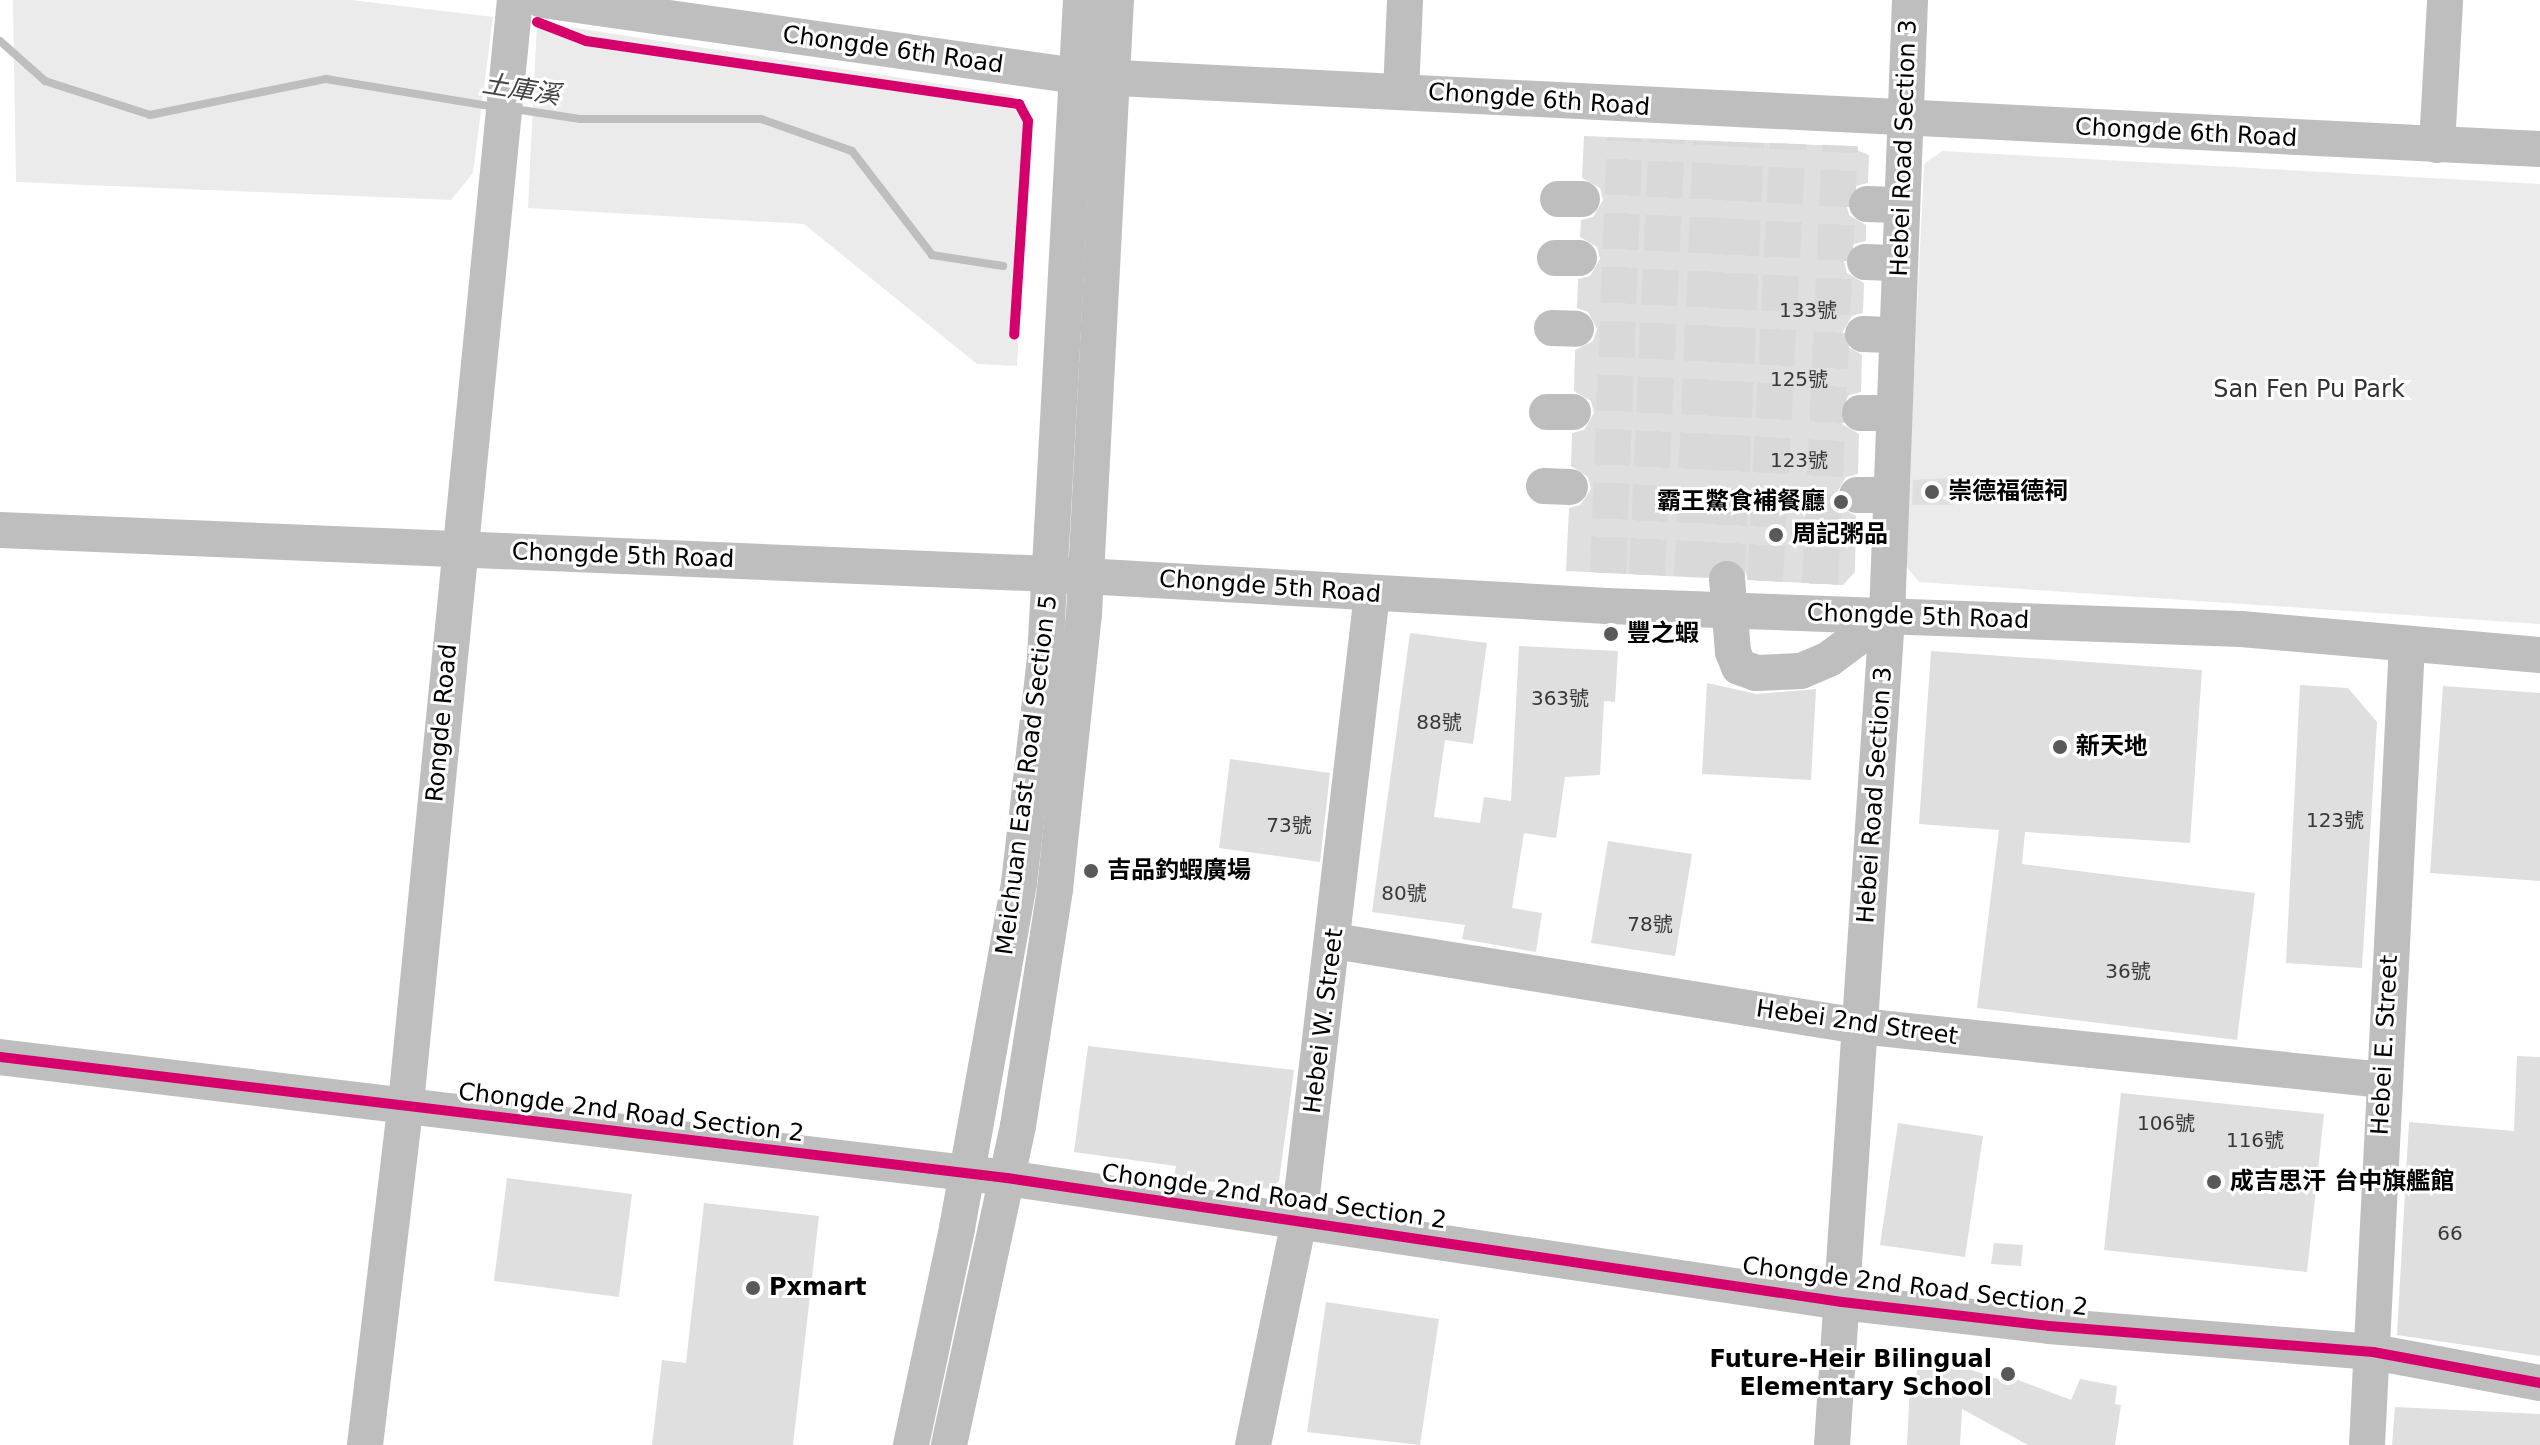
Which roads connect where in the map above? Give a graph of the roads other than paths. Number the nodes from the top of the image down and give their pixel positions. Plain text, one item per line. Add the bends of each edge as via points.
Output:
1 (515, 0) edge
2 (542, 0) edge
3 (1081, 0) edge
4 (1116, 0) edge
5 (1405, 0) edge
6 (1910, 0) edge
7 (2445, 0) edge
8 (1094, 76) junction
9 (1401, 92) junction
10 (1906, 120) junction
11 (2437, 145) junction
12 (2540, 149) edge
13 (0, 530) edge
14 (459, 549) junction
15 (1049, 574) junction
16 (1085, 576) junction
17 (1372, 594) junction
18 (1726, 594) junction
19 (1887, 616) junction
20 (2407, 645) junction
21 (2540, 655) edge
22 (1334, 941) junction
23 (1859, 1026) junction
24 (0, 1057) edge
25 (2383, 1080) junction
26 (406, 1103) junction
27 (967, 1174) junction
28 (1007, 1178) junction
29 (1299, 1220) junction
30 (1842, 1302) junction
31 (2373, 1352) junction
32 (2540, 1383) edge
33 (365, 1445) edge
34 (911, 1445) edge
35 (949, 1445) edge
36 (1253, 1445) edge
37 (1832, 1445) edge
38 (2367, 1445) edge

1 - 14 street, Rongde Road
2 - 8 street, Chongde 6th Road
3 - 8 street, Meichuan East Road Section 5
4 - 8 street, Meichuan East Road Section 5
5 - 9 street
6 - 10 street, Hebei Road Section 3
7 - 11 street
8 - 9 street, Chongde 6th Road
8 - 15 street, Meichuan East Road Section 5
8 - 16 street, Meichuan East Road Section 5
9 - 10 street, Chongde 6th Road via 1626,122 1840,131
10 - 11 street, Chongde 6th Road
10 - 19 street, Hebei Road Section 3 via 1884,205 1874,495
11 - 12 street, Chongde 6th Road
13 - 14 street, Chongde 5th Road
14 - 15 street, Chongde 5th Road
14 - 26 street, Rongde Road
15 - 16 street, Chongde 5th Road
15 - 27 street, Meichuan East Road Section 5 via 1045,658 1019,883
16 - 17 street, Chongde 5th Road
16 - 28 street, Meichuan East Road Section 5 via 1055,889
17 - 18 street, Chongde 5th Road
17 - 22 street, Hebei W. Street
18 - 19 street, Chongde 5th Road via 1820,598
18 - 19 street via 1739,667 1756,673 1801,671 1829,659
19 - 20 street, Chongde 5th Road via 2241,629
19 - 23 street, Hebei Road Section 3
20 - 21 street, Chongde 5th Road
20 - 25 street, Hebei E. Street
22 - 23 street, Hebei 2nd Street
22 - 29 street, Hebei W. Street
23 - 25 street, Hebei 2nd Street
23 - 30 street, Hebei Road Section 3
24 - 26 street, Chongde 2nd Road Section 2
25 - 31 street, Hebei E. Street
26 - 27 street, Chongde 2nd Road Section 2
26 - 33 street, Rongde Road
27 - 28 street, Chongde 2nd Road Section 2
27 - 34 street, Meichuan East Road Section 5
28 - 29 street, Chongde 2nd Road Section 2
28 - 35 street, Meichuan East Road Section 5
29 - 30 street, Chongde 2nd Road Section 2
29 - 36 street, Hebei W. Street
30 - 31 street, Chongde 2nd Road Section 2 via 2049,1326
30 - 37 street, Hebei Road Section 3
31 - 32 street, Chongde 2nd Road Section 2
31 - 38 street, Hebei E. Street

